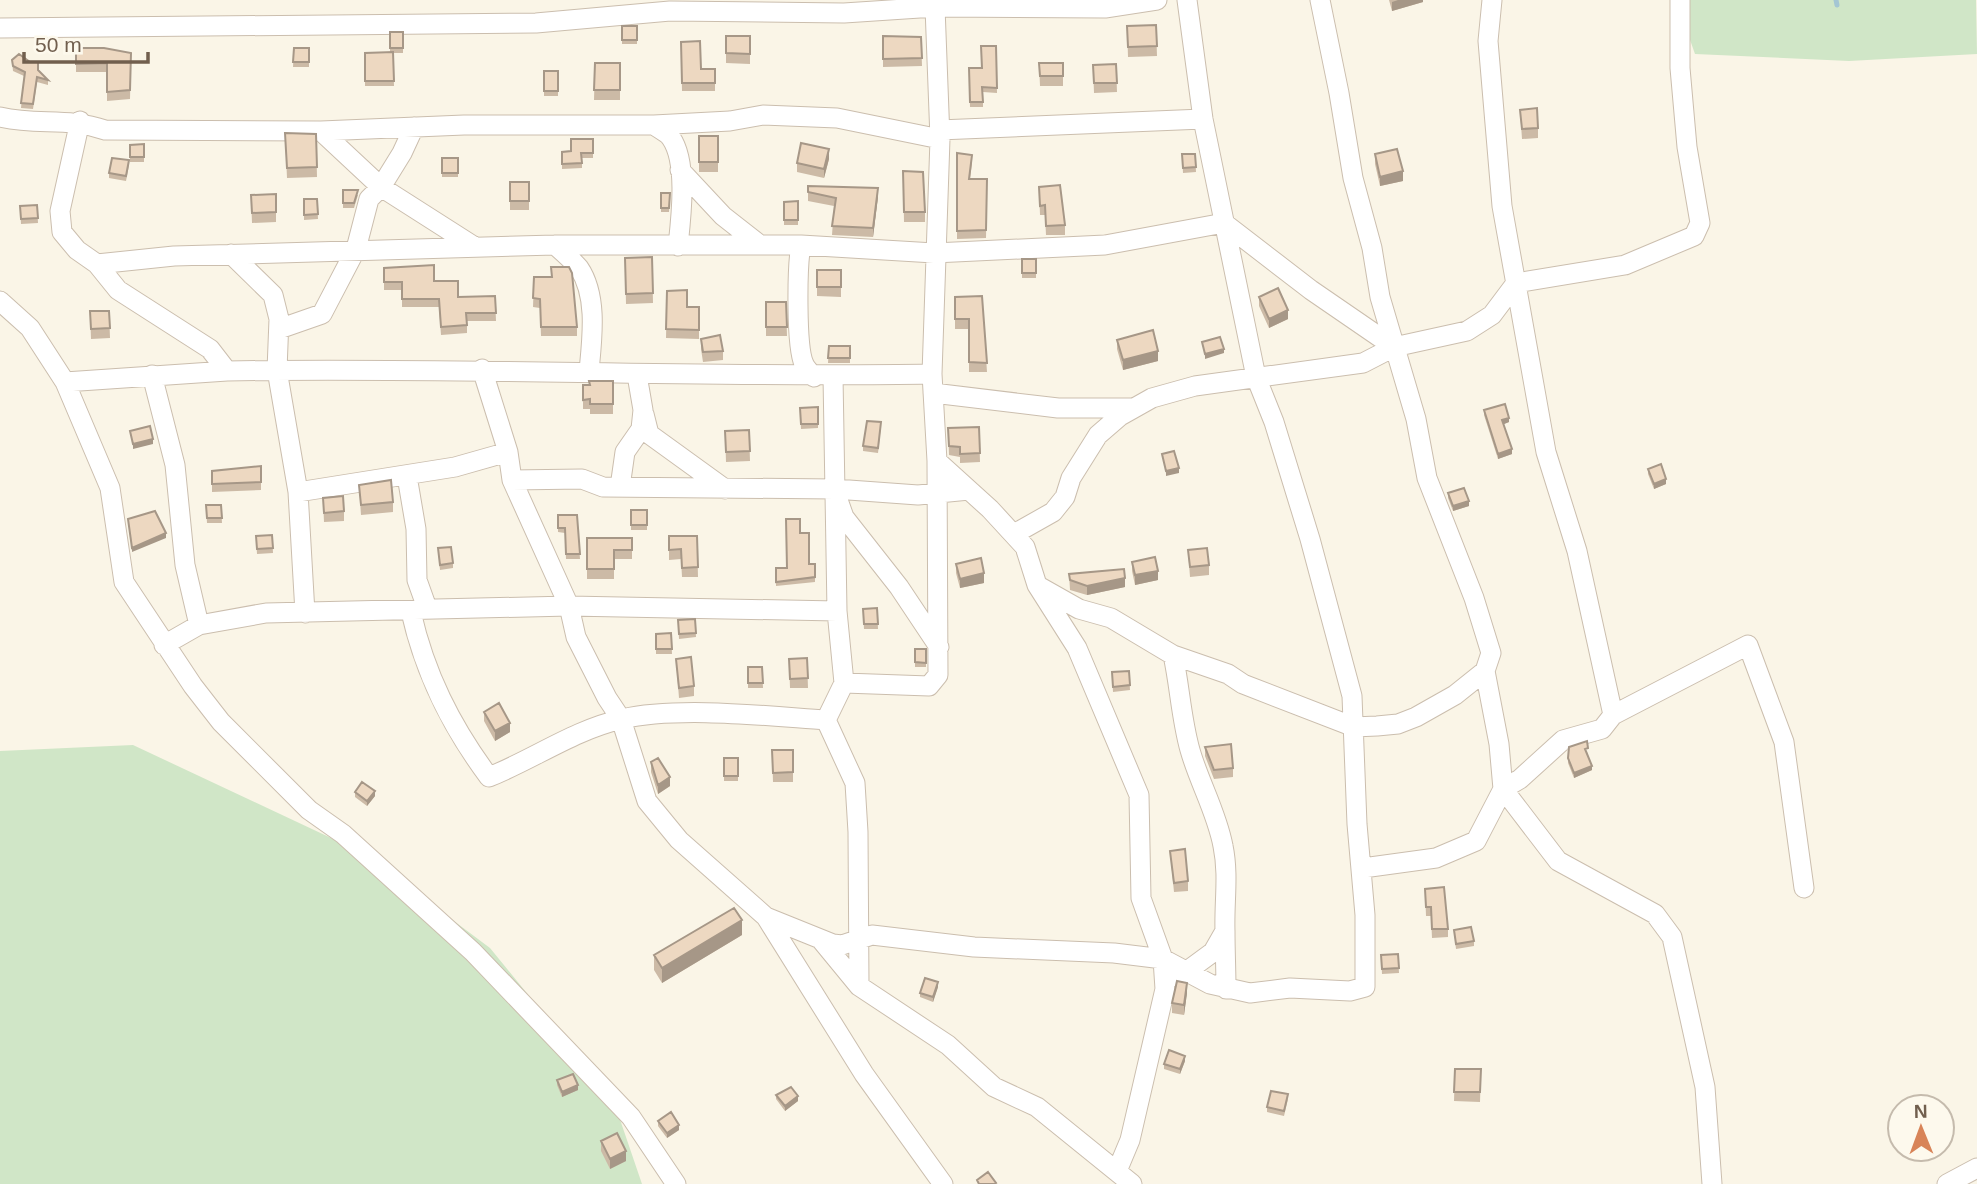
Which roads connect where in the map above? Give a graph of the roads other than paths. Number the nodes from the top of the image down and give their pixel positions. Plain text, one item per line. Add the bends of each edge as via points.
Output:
1 (1157, 0) edge
2 (1187, 0) edge
3 (1320, 0) edge
4 (1492, 0) edge
5 (1680, 0) edge
6 (756, 6) edge
7 (844, 7) edge
8 (934, 7) junction
9 (0, 28) edge
10 (0, 117) edge
11 (1203, 119) junction
12 (80, 121) junction
13 (654, 125) junction
14 (414, 127) junction
15 (321, 131) junction
16 (939, 134) junction
17 (680, 170) junction
18 (381, 187) junction
19 (1224, 223) junction
20 (555, 245) junction
21 (760, 245) junction
22 (802, 245) junction
23 (678, 246) junction
24 (475, 247) junction
25 (356, 249) junction
26 (934, 253) junction
27 (231, 254) junction
28 (97, 264) junction
29 (1516, 282) junction
30 (0, 300) edge
31 (279, 329) junction
32 (1394, 347) junction
33 (482, 369) junction
34 (278, 370) junction
35 (589, 370) junction
36 (227, 371) junction
37 (152, 375) junction
38 (637, 375) junction
39 (824, 377) junction
40 (1256, 377) junction
41 (65, 382) junction
42 (933, 384) junction
43 (1134, 408) junction
44 (643, 410) junction
45 (508, 452) junction
46 (937, 461) junction
47 (407, 476) junction
48 (512, 480) junction
49 (620, 487) junction
50 (724, 489) junction
51 (835, 489) junction
52 (969, 491) junction
53 (298, 492) junction
54 (937, 494) junction
55 (1014, 534) junction
56 (1037, 586) junction
57 (569, 606) junction
58 (419, 610) junction
59 (837, 611) junction
60 (305, 613) junction
61 (199, 625) junction
62 (164, 645) junction
63 (939, 647) junction
64 (1173, 655) junction
65 (1485, 671) junction
66 (844, 683) junction
67 (1613, 715) junction
68 (621, 719) junction
69 (826, 720) junction
70 (1354, 727) junction
71 (1503, 789) junction
72 (1363, 868) junction
73 (1804, 888) dead end
74 (766, 917) junction
75 (1225, 931) junction
76 (860, 937) junction
77 (820, 939) junction
78 (1163, 959) junction
79 (1185, 971) junction
80 (859, 986) junction
81 (1165, 989) junction
82 (1226, 989) junction
83 (1977, 1168) edge
84 (1116, 1171) junction
85 (676, 1184) edge
86 (943, 1184) edge
87 (1132, 1184) edge
88 (1713, 1184) edge
89 (1947, 1184) edge

1 - 8 street via 1105,8
2 - 11 street
3 - 32 street via 1353,178
4 - 29 street via 1489,41 1502,206
5 - 29 street via 1687,147 1700,223 1694,236 1625,265
6 - 7 street
6 - 9 street via 536,23
7 - 8 street
8 - 16 street
10 - 12 street via 20,122
11 - 16 street
11 - 19 street
12 - 15 street via 105,130
12 - 28 street via 60,211 62,232 76,250
13 - 14 street
13 - 16 street via 763,115 837,118
13 - 17 street via 671,137
14 - 15 street
14 - 18 street
15 - 18 street
16 - 26 street
17 - 21 street via 723,216
17 - 23 street
18 - 24 street
18 - 25 street via 369,199
19 - 26 street via 1105,245
19 - 32 street
19 - 40 street
20 - 23 street
20 - 24 street
20 - 35 street via 577,266 590,301
21 - 22 street
21 - 23 street
22 - 26 street
22 - 39 street via 797,297 803,363
24 - 25 street
25 - 27 street
25 - 31 street via 322,314
26 - 42 street
27 - 28 street
27 - 31 street via 273,295
28 - 36 street via 118,290 210,349
29 - 32 street via 1492,315 1466,331
29 - 67 street via 1546,452 1577,551
30 - 41 street via 30,328
31 - 34 street
32 - 40 street via 1363,363
32 - 65 street via 1416,419 1427,478 1491,653
33 - 34 street
33 - 35 street
33 - 45 street
34 - 36 street
34 - 53 street
35 - 38 street
36 - 37 street
37 - 41 street
37 - 61 street via 175,465 185,565
38 - 39 street
38 - 44 street
39 - 42 street
39 - 51 street
40 - 43 street via 1195,386
40 - 70 street via 1310,539 1352,696
41 - 62 street via 110,488 124,582
42 - 43 street via 1058,408
42 - 46 street
43 - 55 street via 1098,435 1053,512
44 - 49 street via 641,429 625,452
44 - 50 street via 649,434
45 - 47 street
45 - 48 street
46 - 52 street
46 - 54 street
47 - 53 street
47 - 58 street via 416,529
48 - 49 street via 582,479 603,487
48 - 57 street
49 - 50 street
50 - 51 street
51 - 54 street
51 - 59 street
51 - 63 street via 844,517
52 - 54 street
52 - 55 street
53 - 60 street
54 - 63 street
55 - 56 street via 1025,547
56 - 64 street via 1079,609 1111,618
56 - 78 street via 1077,648 1139,795 1141,898
57 - 58 street
57 - 59 street
57 - 68 street via 576,637
58 - 60 street
58 - 68 street via 421,657 441,704 489,777 536,752
59 - 66 street
60 - 61 street via 266,613
61 - 62 street
62 - 85 street via 221,722 254,757 473,952 631,1116
63 - 66 street via 939,676 929,686
64 - 70 street
64 - 75 street via 1190,749 1223,843 1228,883
65 - 70 street via 1416,717 1398,724
65 - 71 street
66 - 69 street
67 - 71 street via 1602,729 1563,740
67 - 73 street via 1748,645 1784,742
68 - 69 street via 742,715
68 - 74 street via 647,801 679,840
69 - 76 street via 855,783
70 - 72 street
71 - 72 street via 1476,841 1436,858
71 - 88 street via 1558,861 1655,914 1672,937 1705,1087
72 - 82 street via 1365,987 1250,993
74 - 77 street
74 - 86 street via 864,1074
75 - 79 street via 1213,951
75 - 82 street
76 - 77 street via 842,945
76 - 78 street
76 - 80 street
77 - 80 street
78 - 79 street
78 - 81 street
79 - 81 street
79 - 82 street
80 - 84 street via 948,1045 994,1087 1037,1107
81 - 84 street via 1133,1128
83 - 89 street
84 - 87 street

